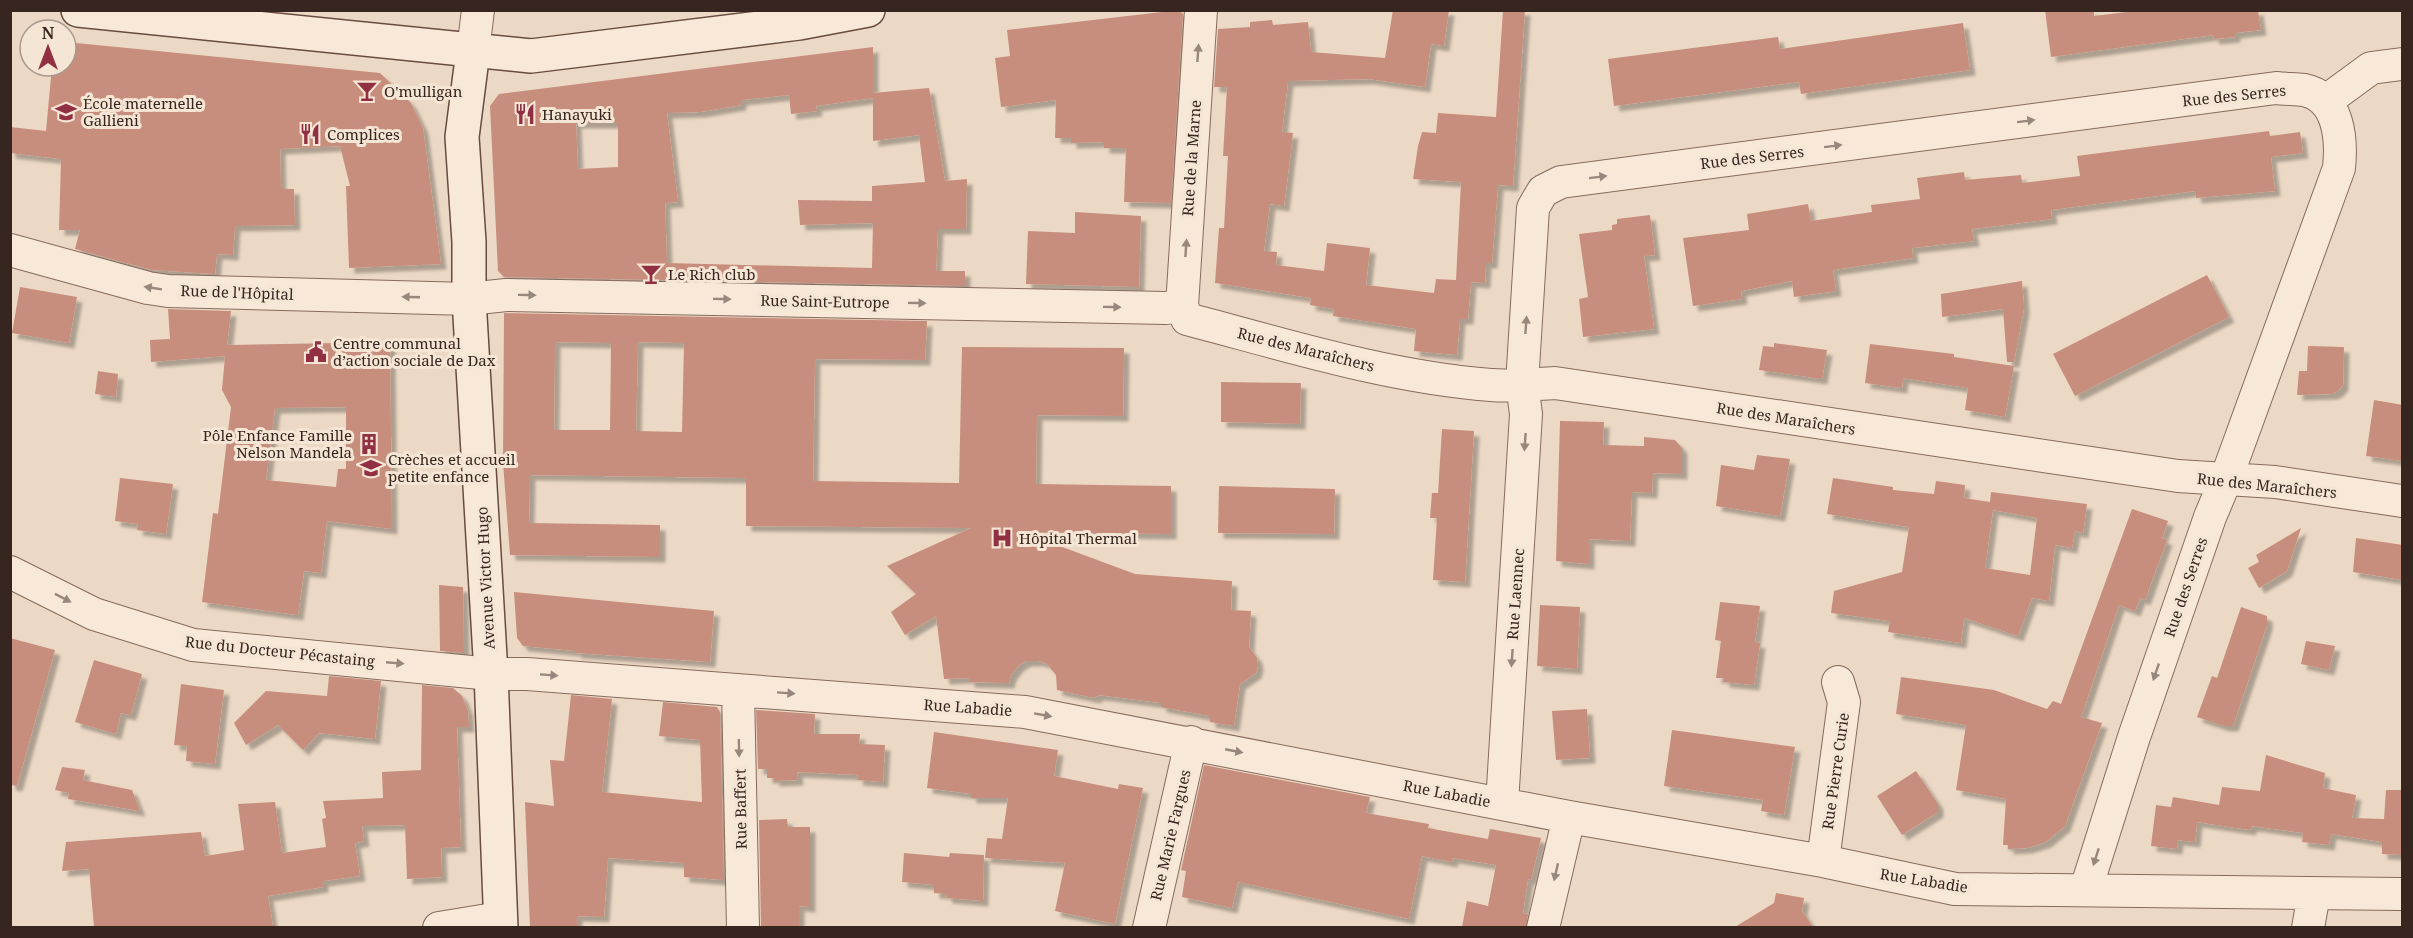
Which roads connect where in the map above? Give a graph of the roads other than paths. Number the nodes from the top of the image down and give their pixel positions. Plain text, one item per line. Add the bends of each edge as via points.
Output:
1 (78, 10) edge
2 (478, 10) edge
3 (868, 10) edge
4 (1201, 10) edge
5 (473, 51) junction
6 (2403, 64) edge
7 (2326, 101) junction
8 (10, 250) edge
9 (469, 298) junction
10 (1182, 306) junction
11 (1522, 384) junction
12 (2226, 479) junction
13 (2403, 501) edge
14 (10, 572) edge
15 (491, 674) junction
16 (1838, 682) dead end
17 (738, 690) junction
18 (1191, 742) junction
19 (1502, 804) junction
20 (1569, 818) junction
21 (1823, 861) junction
22 (2086, 890) junction
23 (2314, 894) junction
24 (2403, 894) edge
25 (500, 923) edge
26 (439, 927) edge
27 (742, 927) edge
28 (1149, 927) edge
29 (1543, 927) edge
30 (2308, 927) edge

1 - 5 main road
2 - 5 street
3 - 5 main road via 799,23 531,56
10 -> 4 street, Rue de la Marne
5 - 9 main road, Avenue Victor Hugo via 462,137
6 - 7 street via 2371,68
11 -> 7 street, Rue des Serres via 1533,208 1543,190 1561,182 2276,88 2306,91
7 - 12 street, Rue des Serres via 2342,143 2339,168
9 -> 8 street, Rue de l'Hôpital via 168,291
9 -> 10 street, Rue Saint-Eutrope via 506,295
9 - 15 main road, Avenue Victor Hugo
10 - 11 street, Rue des Maraîchers via 1187,318 1353,362 1433,379 1494,386
11 - 12 street, Rue des Maraîchers via 1555,383 2166,474
11 -> 19 street, Rue Laennec via 1526,414
12 - 13 street, Rue des Maraîchers via 2275,482
12 -> 22 street, Rue des Serres via 2134,737
14 -> 15 street, Rue du Docteur Pécastaing via 94,614 193,645
15 -> 17 street, Rue Labadie
15 - 25 main road, Avenue Victor Hugo
16 - 21 street, Rue Pierre Curie via 1844,702
17 -> 18 street, Rue Labadie via 1025,712
17 -> 27 street, Rue Baffert
18 -> 19 street, Rue Labadie
18 - 28 street, Rue Marie Fargues
19 - 20 street, Rue Labadie
20 - 21 street, Rue Labadie
20 -> 29 street
21 - 22 street, Rue Labadie via 1955,889
22 - 23 street, Rue Labadie
23 - 24 street, Rue Labadie
23 - 30 street
25 - 26 street

